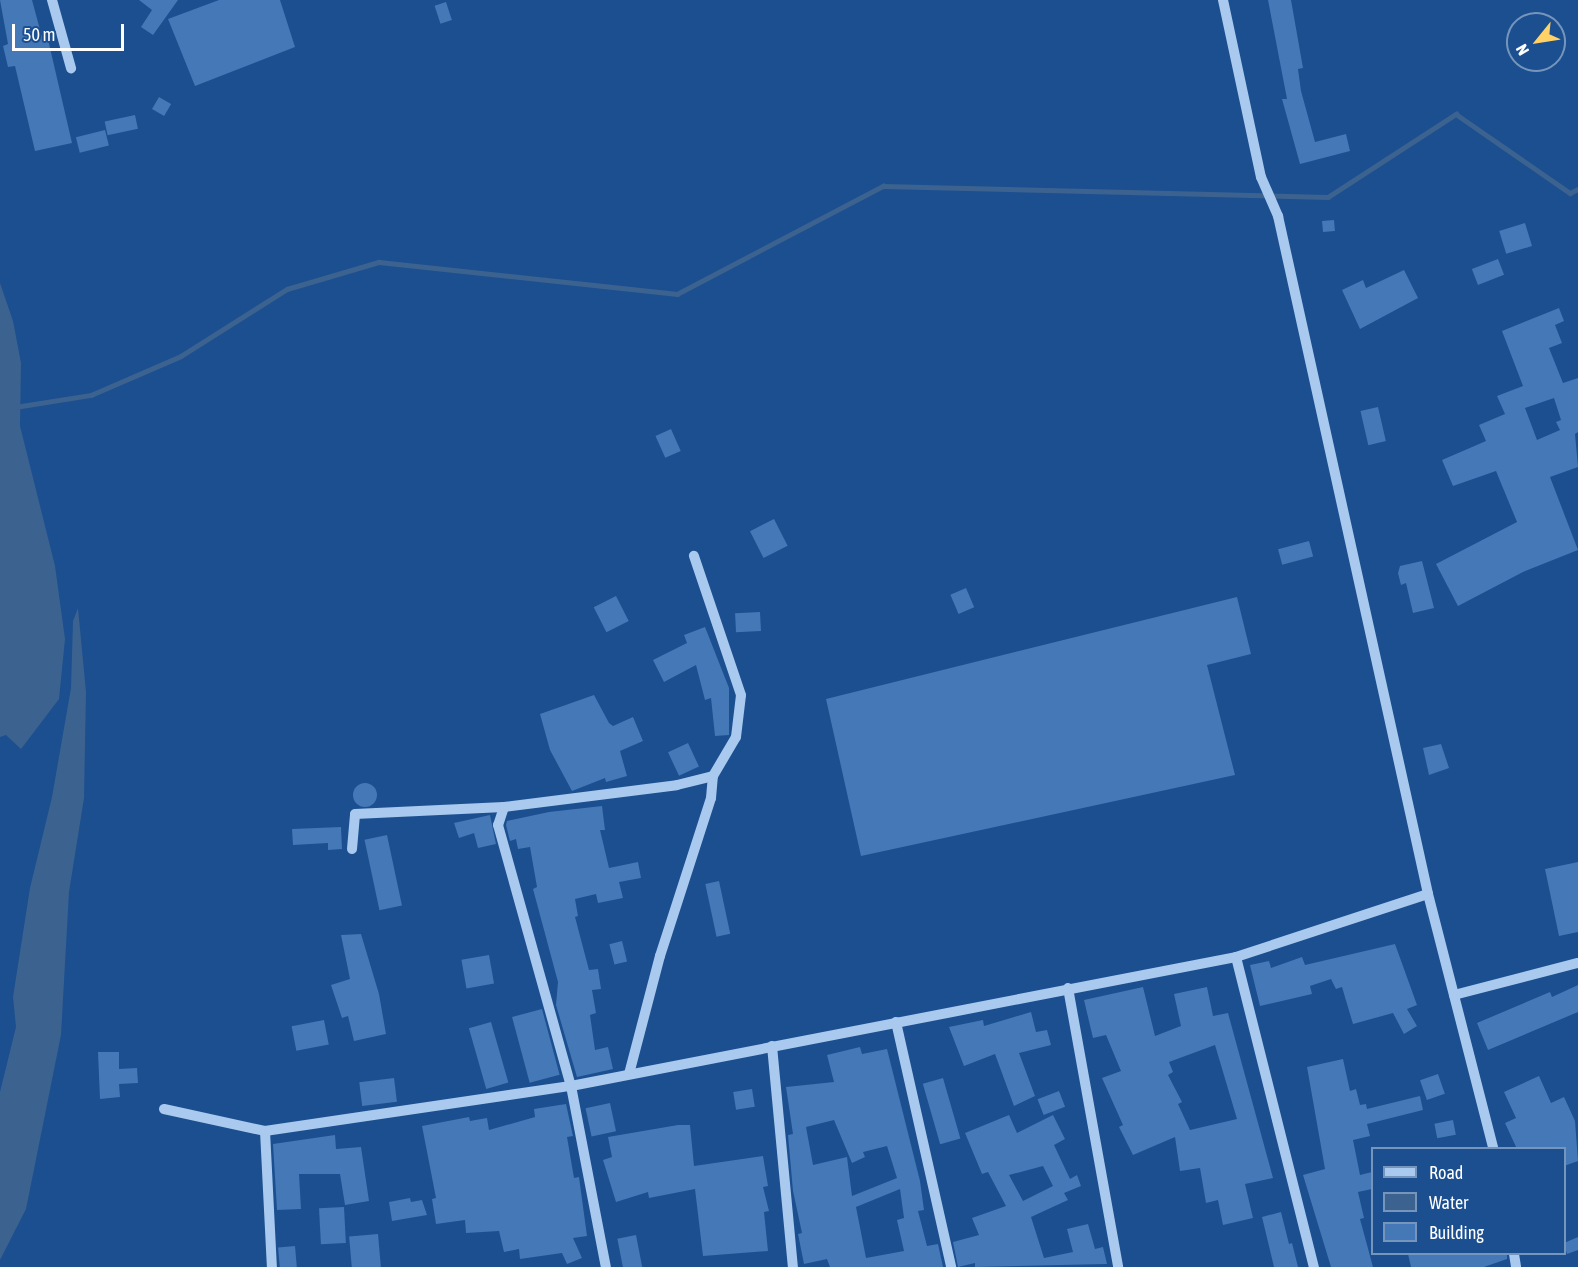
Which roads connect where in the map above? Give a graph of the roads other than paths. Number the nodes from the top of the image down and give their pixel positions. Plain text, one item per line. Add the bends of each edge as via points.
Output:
1 (52, 0) edge
2 (1223, 0) edge
3 (71, 68) dead end
4 (694, 556) dead end
5 (713, 776) junction
6 (504, 807) junction
7 (352, 849) dead end
8 (1428, 894) junction
9 (1236, 957) junction
10 (1578, 963) edge
11 (1068, 988) junction
12 (1454, 995) junction
13 (897, 1022) junction
14 (772, 1046) junction
15 (629, 1074) junction
16 (571, 1086) junction
17 (164, 1109) dead end
18 (265, 1131) junction
19 (1492, 1147) edge
20 (272, 1267) edge
21 (606, 1267) edge
22 (793, 1267) edge
23 (951, 1267) edge
24 (1118, 1267) edge
25 (1314, 1267) edge

1 - 3 street
2 - 8 street via 1261,177 1278,216
4 - 5 street via 741,695 736,737
5 - 6 street via 678,785
5 - 15 street via 711,798 660,956
6 - 7 street via 355,814
6 - 16 street via 498,825
8 - 9 street
8 - 12 street
9 - 11 street
9 - 25 street
10 - 12 street
11 - 13 street
11 - 24 street
12 - 19 street
13 - 14 street
13 - 23 street
14 - 15 street
14 - 22 street
15 - 16 street
16 - 18 street
16 - 21 street
17 - 18 street
18 - 20 street

